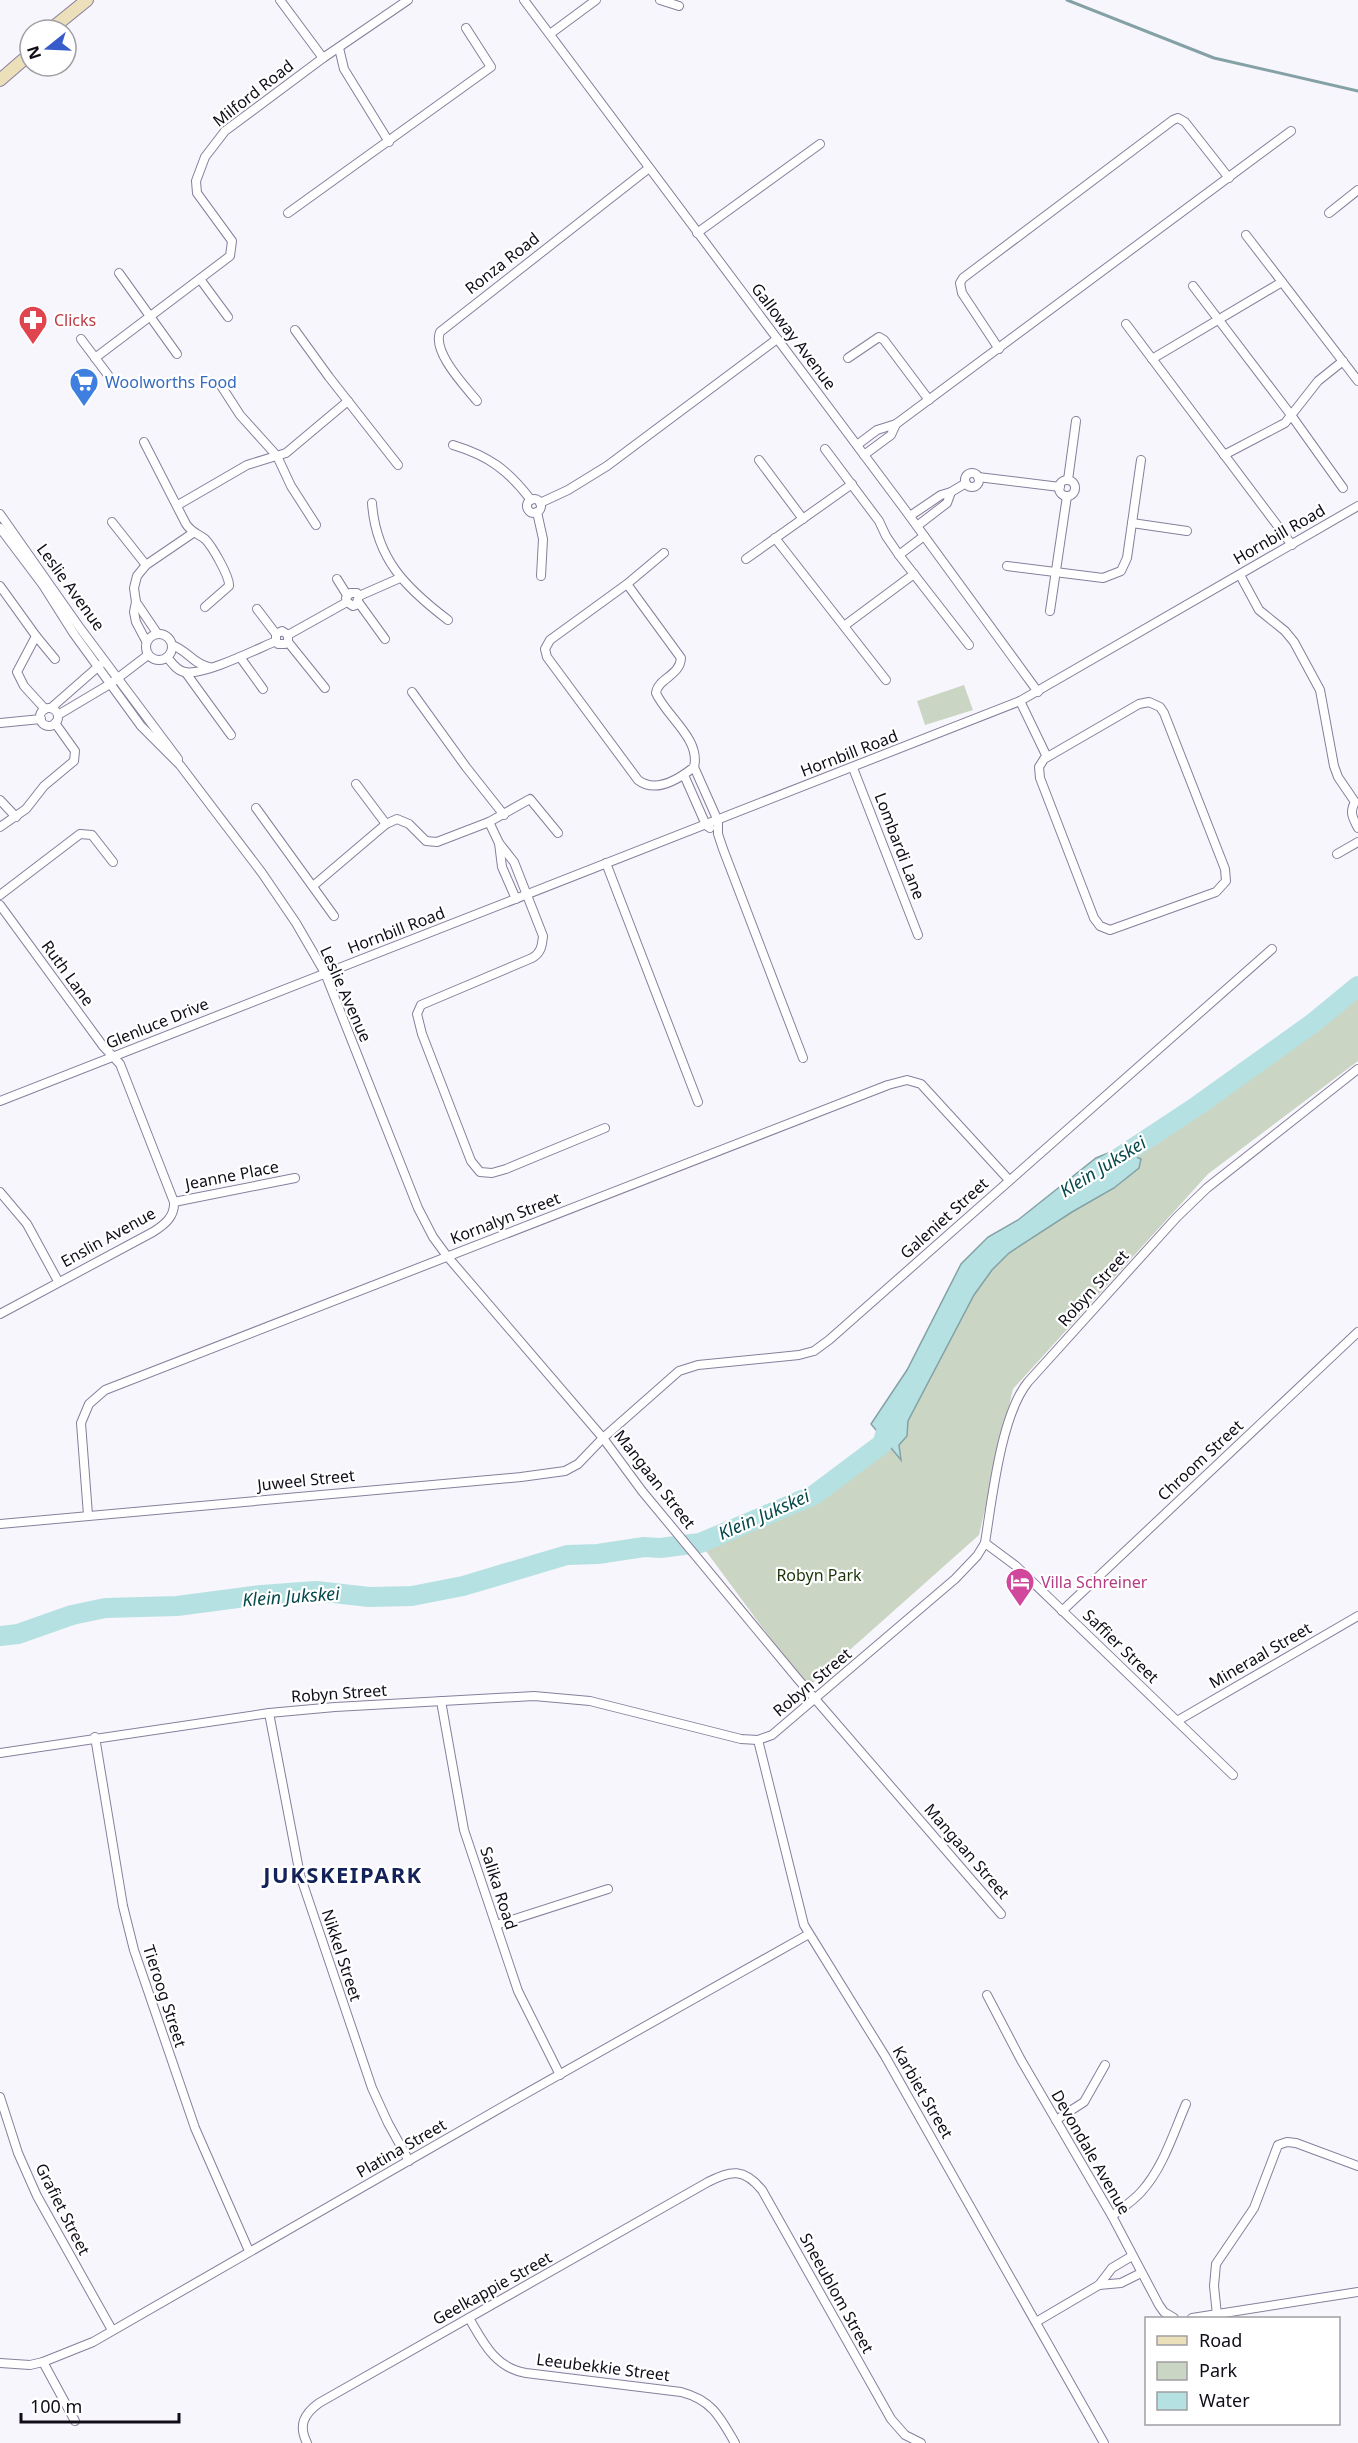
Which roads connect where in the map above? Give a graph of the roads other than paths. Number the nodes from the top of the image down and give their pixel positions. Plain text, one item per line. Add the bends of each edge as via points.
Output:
1 (87, 0) edge
2 (94, 0) edge
3 (280, 0) edge
4 (408, 0) edge
5 (524, 0) edge
6 (596, 0) edge
7 (660, 0) edge
8 (678, 6) dead end
9 (65, 18) edge
10 (72, 18) edge
11 (466, 28) dead end
12 (550, 34) junction
13 (339, 48) junction
14 (18, 56) edge
15 (323, 58) junction
16 (18, 64) edge
17 (0, 70) edge
18 (0, 80) edge
19 (1291, 131) dead end
20 (389, 142) junction
21 (820, 144) dead end
22 (649, 168) junction
23 (1229, 178) junction
24 (1358, 190) edge
25 (288, 213) dead end
26 (1329, 213) dead end
27 (697, 233) junction
28 (1246, 235) dead end
29 (119, 273) dead end
30 (200, 279) junction
31 (1282, 282) junction
32 (1193, 286) dead end
33 (149, 316) junction
34 (228, 317) dead end
35 (1219, 319) junction
36 (1126, 324) dead end
37 (295, 330) dead end
38 (81, 339) dead end
39 (777, 339) junction
40 (999, 349) junction
41 (177, 354) dead end
42 (95, 358) junction
43 (848, 358) dead end
44 (1152, 359) junction
45 (1344, 361) junction
46 (108, 375) dead end
47 (1358, 381) edge
48 (220, 384) dead end
49 (928, 400) junction
50 (348, 401) junction
51 (477, 401) dead end
52 (1292, 416) junction
53 (1076, 421) dead end
54 (896, 424) junction
55 (144, 442) dead end
56 (453, 445) dead end
57 (857, 445) junction
58 (825, 449) dead end
59 (864, 455) junction
60 (1224, 455) junction
61 (277, 456) junction
62 (759, 460) dead end
63 (1141, 460) dead end
64 (398, 465) dead end
65 (1068, 480) junction
66 (852, 484) junction
67 (1060, 487) junction
68 (1343, 488) dead end
69 (951, 492) junction
70 (1067, 496) junction
71 (372, 503) dead end
72 (178, 505) junction
73 (1358, 506) edge
74 (538, 507) junction
75 (0, 514) edge
76 (910, 516) junction
77 (803, 519) junction
78 (112, 522) dead end
79 (1132, 523) junction
80 (316, 525) dead end
81 (917, 526) junction
82 (0, 528) edge
83 (1187, 531) dead end
84 (193, 533) junction
85 (924, 536) junction
86 (775, 538) junction
87 (1292, 544) junction
88 (664, 553) dead end
89 (899, 555) junction
90 (746, 559) dead end
91 (146, 565) junction
92 (1007, 566) dead end
93 (1056, 571) junction
94 (914, 574) junction
95 (1240, 575) junction
96 (541, 576) dead end
97 (400, 578) junction
98 (337, 579) dead end
99 (627, 584) junction
100 (0, 585) edge
101 (347, 598) junction
102 (359, 599) junction
103 (136, 603) junction
104 (205, 607) dead end
105 (257, 609) dead end
106 (1050, 611) dead end
107 (448, 620) dead end
108 (843, 626) junction
109 (157, 633) junction
110 (36, 636) junction
111 (276, 637) junction
112 (288, 638) junction
113 (385, 639) dead end
114 (146, 641) junction
115 (172, 645) junction
116 (969, 645) dead end
117 (148, 655) junction
118 (167, 657) junction
119 (240, 657) junction
120 (55, 659) dead end
121 (102, 664) junction
122 (210, 667) junction
123 (186, 673) junction
124 (118, 677) junction
125 (886, 680) dead end
126 (110, 684) junction
127 (325, 688) dead end
128 (263, 689) dead end
129 (1038, 692) junction
130 (412, 693) dead end
131 (1020, 701) junction
132 (48, 709) junction
133 (57, 719) junction
134 (41, 720) junction
135 (0, 723) edge
136 (231, 735) dead end
137 (1047, 757) junction
138 (180, 765) junction
139 (694, 767) junction
140 (853, 768) junction
141 (684, 775) junction
142 (356, 784) dead end
143 (0, 800) edge
144 (1357, 802) edge
145 (256, 808) dead end
146 (504, 815) junction
147 (16, 817) junction
148 (718, 821) junction
149 (489, 822) junction
150 (386, 824) junction
151 (706, 825) junction
152 (0, 827) edge
153 (1358, 828) edge
154 (558, 833) dead end
155 (718, 834) junction
156 (1358, 842) edge
157 (499, 843) junction
158 (1337, 854) dead end
159 (112, 862) dead end
160 (606, 863) junction
161 (313, 886) junction
162 (527, 894) junction
163 (0, 896) edge
164 (516, 899) junction
165 (0, 905) edge
166 (334, 916) dead end
167 (918, 935) dead end
168 (1272, 949) dead end
169 (325, 974) junction
170 (113, 1056) junction
171 (803, 1058) dead end
172 (1358, 1069) edge
173 (0, 1101) edge
174 (698, 1102) dead end
175 (605, 1128) dead end
176 (295, 1178) dead end
177 (1009, 1180) junction
178 (0, 1192) edge
179 (174, 1202) junction
180 (447, 1256) junction
181 (58, 1281) junction
182 (0, 1314) edge
183 (1358, 1332) edge
184 (603, 1438) junction
185 (88, 1515) junction
186 (0, 1524) edge
187 (985, 1543) junction
188 (1062, 1611) junction
189 (1358, 1616) edge
190 (816, 1700) junction
191 (441, 1701) junction
192 (269, 1713) junction
193 (1177, 1721) junction
194 (95, 1737) junction
195 (758, 1740) junction
196 (0, 1753) edge
197 (1233, 1775) dead end
198 (608, 1889) dead end
199 (1001, 1914) dead end
200 (496, 1925) junction
201 (808, 1934) junction
202 (987, 1995) dead end
203 (1106, 2065) dead end
204 (560, 2075) junction
205 (0, 2097) edge
206 (1186, 2104) dead end
207 (1056, 2120) junction
208 (409, 2161) junction
209 (1358, 2166) edge
210 (720, 2175) joint
211 (1112, 2216) junction
212 (249, 2251) junction
213 (1132, 2256) junction
214 (1141, 2273) junction
215 (1099, 2285) junction
216 (1358, 2292) edge
217 (1218, 2314) junction
218 (1171, 2317) edge
219 (1202, 2317) edge
220 (469, 2318) junction
221 (1036, 2322) junction
222 (112, 2330) junction
223 (0, 2362) edge
224 (43, 2362) junction
225 (75, 2421) dead end
226 (307, 2443) edge
227 (735, 2443) edge
228 (921, 2443) edge
229 (1104, 2443) edge

1 - 9 street
2 - 10 street
3 - 15 street
4 - 13 street, Milford Road
5 - 12 street, Galloway Avenue
6 - 12 street
7 - 8 street
11 - 20 street via 491,67
12 - 22 street, Galloway Avenue
13 - 15 street, Milford Road
13 - 20 street via 344,69
14 - 17 street
15 - 30 street, Milford Road via 234,123 205,157 195,187 232,241 232,249 230,256
16 - 18 street
19 - 23 street
20 - 25 street
21 - 27 street
22 - 27 street, Galloway Avenue
22 - 51 street, Ronza Road via 440,332 440,351
23 - 40 street
23 - 40 street via 1178,118 1117,161 963,278 962,293
24 - 26 street
27 - 39 street, Galloway Avenue
28 - 31 street
29 - 33 street
30 - 33 street, Milford Road
30 - 34 street
31 - 35 street
31 - 45 street
32 - 35 street
33 - 41 street
33 - 42 street, Milford Road
35 - 44 street
35 - 52 street
36 - 44 street
37 - 50 street
38 - 42 street
39 - 57 street, Galloway Avenue
39 - 74 street via 607,466
40 - 49 street
42 - 46 street
43 - 49 street via 875,338 884,340
44 - 60 street
45 - 47 street
45 - 52 street via 1318,381
48 - 61 street via 240,416
49 - 54 street
50 - 61 street
50 - 64 street
52 - 60 street
52 - 68 street
53 - 65 street
54 - 57 street via 877,430
54 - 59 street via 891,435
55 - 72 street
56 - 74 street via 502,468 531,500 530,512
57 - 59 street, Galloway Avenue
58 - 66 street
59 - 76 street, Galloway Avenue
60 - 87 street
61 - 72 street via 246,465
61 - 80 street
62 - 77 street
63 - 79 street
65 - 67 street
65 - 70 street via 1075,487
66 - 77 street
66 - 89 street
67 - 69 street via 970,473 966,483
67 - 70 street
69 - 76 street
69 - 81 street via 947,503
70 - 93 street
71 - 97 street via 379,539
72 - 84 street
73 - 87 street, Hornbill Road
74 - 96 street via 543,539
75 - 121 street, Leslie Avenue
76 - 81 street, Galloway Avenue
77 - 86 street
78 - 91 street
79 - 83 street
79 - 93 street via 1125,564 1118,573 1103,578
81 - 85 street, Galloway Avenue
82 - 121 street, Leslie Avenue
84 - 91 street
84 - 104 street via 206,540 230,582
85 - 89 street
85 - 129 street, Galloway Avenue
86 - 90 street
86 - 108 street
87 - 95 street, Hornbill Road
88 - 99 street
89 - 94 street
91 - 103 street via 137,576
92 - 93 street
93 - 106 street
94 - 108 street
94 - 116 street
95 - 129 street, Hornbill Road
95 - 144 street via 1259,610 1294,642 1317,684 1338,777
97 - 102 street
97 - 107 street
98 - 101 street
99 - 139 street via 681,658 676,671 657,687 656,693 686,735 694,754
99 - 141 street via 549,640 545,653 638,780 654,786
100 - 110 street
101 - 102 street via 353,606
101 - 112 street
102 - 113 street
103 - 109 street
103 - 114 street via 136,622
105 - 111 street
108 - 125 street
109 - 114 street
109 - 115 street via 164,634
110 - 120 street
110 - 132 street via 17,672 24,686
111 - 112 street via 282,645
111 - 119 street
112 - 127 street
114 - 117 street
115 - 118 street
115 - 122 street via 183,649 200,665
117 - 118 street via 160,660
117 - 124 street
118 - 123 street
119 - 122 street
119 - 128 street
121 - 124 street, Leslie Avenue
121 - 126 street, Leslie Avenue
121 - 132 street
122 - 123 street
123 - 136 street
124 - 126 street
124 - 138 street, Leslie Avenue
126 - 133 street
126 - 138 street, Leslie Avenue via 141,726
129 - 131 street, Hornbill Road
130 - 146 street
131 - 137 street
131 - 140 street, Hornbill Road
132 - 133 street
132 - 134 street via 41,714
133 - 134 street via 47,725
133 - 147 street via 75,758
134 - 135 street
137 - 137 street via 1139,704 1149,702 1160,707 1220,853 1227,877 1224,886 1113,929 1100,926 1040,778 1039,767
138 - 169 street, Leslie Avenue via 268,882
139 - 141 street
139 - 148 street
140 - 148 street, Hornbill Road
140 - 167 street, Lombardi Lane
141 - 151 street
142 - 150 street
143 - 147 street
144 - 153 street via 1351,809
145 - 161 street
146 - 149 street
146 - 154 street via 530,800
147 - 152 street
148 - 151 street, Hornbill Road
148 - 155 street
149 - 150 street via 432,842 403,820
149 - 157 street
150 - 161 street
151 - 155 street
151 - 160 street, Hornbill Road
155 - 171 street
156 - 158 street
157 - 162 street via 514,862
157 - 164 street via 502,867
159 - 163 street via 92,835 80,834
160 - 162 street, Hornbill Road
160 - 174 street
161 - 166 street
162 - 164 street, Hornbill Road
162 - 175 street via 543,936 538,954 426,1001 417,1011 420,1027 471,1161 480,1172 506,1169
164 - 169 street, Hornbill Road
165 - 170 street, Ruth Lane
168 - 177 street, Galeniet Street
169 - 170 street, Glenluce Drive
169 - 180 street, Leslie Avenue via 404,1177 428,1228
170 - 173 street, Glenluce Drive
170 - 179 street, Enslin Avenue via 122,1066
172 - 187 street, Robyn Street via 1177,1217 1024,1386 1006,1428
176 - 179 street, Jeanne Place
177 - 180 street, Kornalyn Street via 925,1087 907,1080
177 - 184 street, Galeniet Street via 814,1351 686,1368
178 - 181 street via 27,1224
179 - 181 street, Enslin Avenue via 174,1212 162,1227
180 - 184 street, Mangaan Street
180 - 185 street, Kornalyn Street via 99,1395 87,1408 80,1427
181 - 182 street, Enslin Avenue
183 - 188 street, Chroom Street
184 - 185 street, Juweel Street via 571,1469 548,1474
184 - 190 street, Mangaan Street via 642,1491
185 - 186 street, Juweel Street
187 - 188 street, Saffier Street via 1006,1557
187 - 190 street, Robyn Street via 955,1579
188 - 193 street, Saffier Street
189 - 193 street, Mineraal Street
190 - 195 street, Robyn Street via 772,1735
190 - 199 street, Mangaan Street
191 - 192 street, Robyn Street
191 - 195 street, Robyn Street via 534,1696 575,1699
191 - 200 street, Salika Road via 460,1813
192 - 194 street, Robyn Street
192 - 208 street, Nikkel Street via 300,1875 372,2088
193 - 197 street, Saffier Street
194 - 196 street, Robyn Street
194 - 212 street, Tieroog Street via 134,1950 195,2128
195 - 201 street, Karbiet Street
198 - 200 street
200 - 204 street, Salika Road via 525,2008
201 - 204 street, Platina Street
201 - 221 street, Karbiet Street via 879,2047
202 - 207 street, Devondale Avenue
203 - 207 street via 1084,2102
204 - 208 street, Platina Street
205 - 222 street, Grafiet Street via 37,2196
206 - 211 street via 1160,2165 1136,2198
207 - 211 street, Devondale Avenue
208 - 212 street, Platina Street
209 - 217 street via 1296,2144 1278,2145 1254,2208 1215,2264
210 - 220 street, Geelkappie Street
210 - 228 street, Sneeublom Street via 741,2173 762,2190 891,2419 905,2435
211 - 213 street, Devondale Avenue
212 - 222 street, Platina Street
213 - 214 street, Devondale Avenue
213 - 215 street via 1112,2268
214 - 215 street via 1121,2283
214 - 218 street, Devondale Avenue via 1164,2312
215 - 221 street
216 - 217 street
217 - 219 street
220 - 226 street, Geelkappie Street via 314,2407 304,2419
220 - 227 street, Leeubekkie Street via 490,2353 511,2369 681,2392 714,2409
221 - 229 street, Karbiet Street
222 - 224 street, Platina Street
223 - 224 street, Platina Street
224 - 225 street

